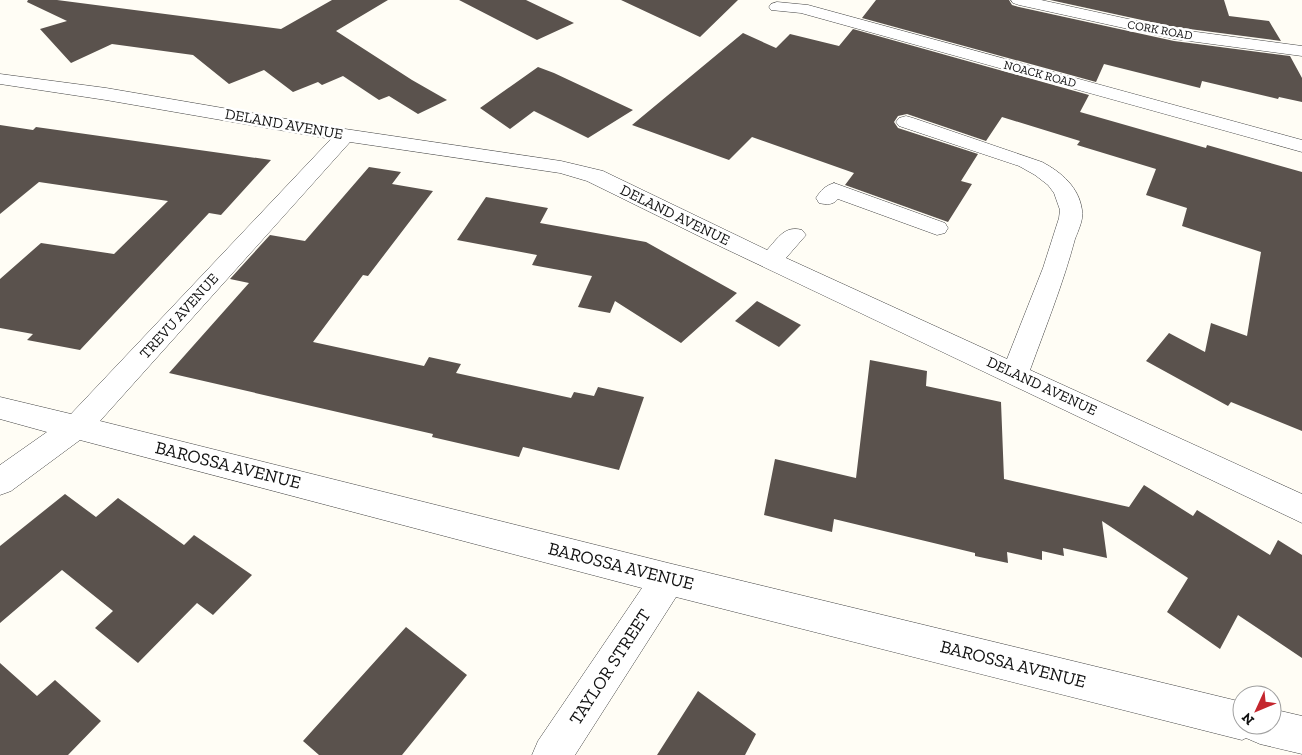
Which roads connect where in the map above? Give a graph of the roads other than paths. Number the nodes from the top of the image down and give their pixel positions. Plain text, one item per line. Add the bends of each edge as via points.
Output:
1 (1019, 0) edge
2 (777, 7) dead end
3 (1302, 51) edge
4 (0, 79) edge
5 (906, 122) dead end
6 (345, 135) junction
7 (1302, 146) edge
8 (828, 198) dead end
9 (937, 228) dead end
10 (794, 235) dead end
11 (771, 260) junction
12 (1015, 373) junction
13 (0, 408) edge
14 (78, 426) junction
15 (0, 482) edge
16 (1302, 509) edge
17 (668, 579) junction
18 (1232, 718) edge
19 (1282, 730) edge
20 (1302, 735) edge
21 (552, 755) edge

1 - 3 street, CORK ROAD via 1174,34
2 - 7 street, NOACK ROAD via 802,8
4 - 6 street, DELAND AVENUE
5 - 12 street via 1026,162 1059,182 1066,196 1071,212 1063,243
6 - 11 street, DELAND AVENUE via 561,167 595,176
6 - 14 street, TREVU AVENUE
8 - 9 street via 834,190
10 - 11 street
11 - 12 street, DELAND AVENUE
12 - 16 street, DELAND AVENUE
13 - 14 street, BAROSSA AVENUE
14 - 15 street, TREVU AVENUE
14 - 17 street, BAROSSA AVENUE
17 - 18 street, BAROSSA AVENUE
17 - 21 street, TAYLOR STREET
19 - 20 street

